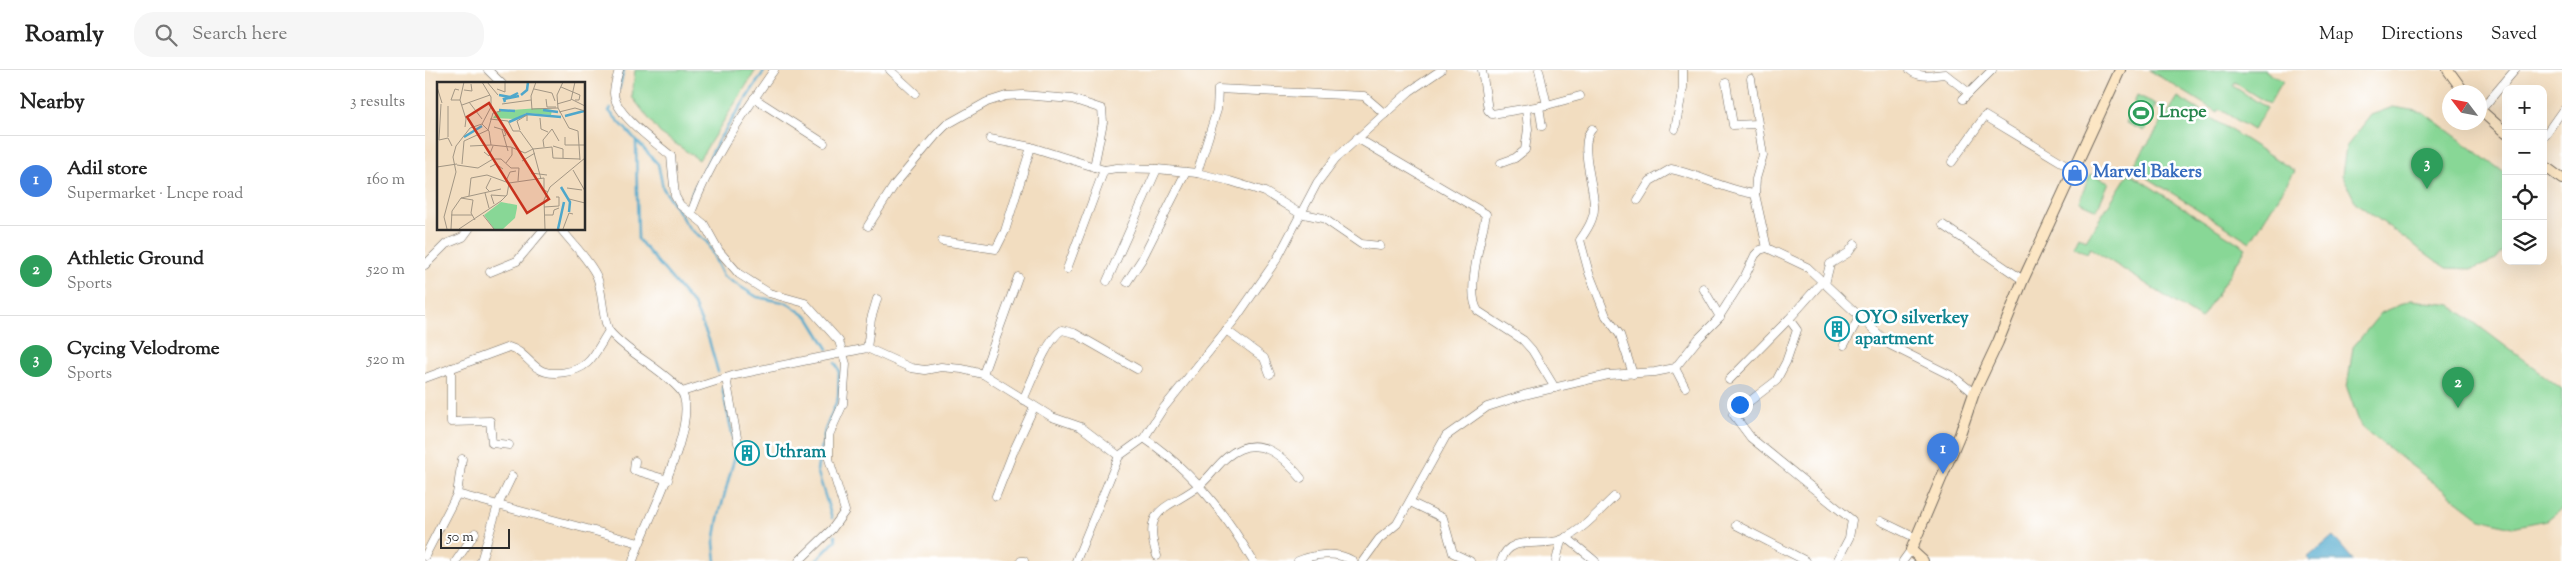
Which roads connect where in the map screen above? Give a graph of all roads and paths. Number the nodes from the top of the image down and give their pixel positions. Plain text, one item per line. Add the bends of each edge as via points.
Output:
1 (488, 70) edge
2 (619, 70) edge
3 (774, 70) edge
4 (890, 70) edge
5 (1441, 70) edge
6 (1482, 70) edge
7 (1539, 70) edge
8 (1683, 70) edge
9 (1910, 70) edge
10 (1992, 70) edge
11 (2120, 70) edge
12 (2448, 70) edge
13 (2515, 70) edge
14 (1751, 79) dead end
15 (500, 82) edge
16 (1726, 83) dead end
17 (2459, 85) edge
18 (915, 93) dead end
19 (1580, 96) dead end
20 (755, 98) junction
21 (2487, 101) edge
22 (1543, 106) junction
23 (1526, 108) junction
24 (2562, 111) edge
25 (1385, 114) junction
26 (2487, 115) edge
27 (1757, 124) junction
28 (1542, 126) dead end
29 (1592, 129) dead end
30 (1675, 129) dead end
31 (2503, 130) edge
32 (2547, 132) edge
33 (1357, 138) junction
34 (990, 139) dead end
35 (824, 143) dead end
36 (1031, 147) junction
37 (1952, 162) dead end
38 (1501, 163) dead end
39 (1093, 167) junction
40 (2547, 168) edge
41 (1157, 169) junction
42 (2073, 169) junction
43 (1104, 170) junction
44 (1186, 172) junction
45 (1197, 173) junction
46 (2562, 179) edge
47 (1755, 194) junction
48 (1638, 200) dead end
49 (691, 213) junction
50 (1299, 213) junction
51 (1943, 225) dead end
52 (868, 226) dead end
53 (468, 230) edge
54 (543, 230) edge
55 (562, 230) edge
56 (942, 241) dead end
57 (1855, 244) dead end
58 (1380, 246) dead end
59 (1767, 248) junction
60 (425, 265) edge
61 (1067, 269) dead end
62 (490, 272) dead end
63 (1018, 277) dead end
64 (2023, 280) junction
65 (1107, 281) dead end
66 (1127, 282) dead end
67 (1823, 283) junction
68 (1703, 288) dead end
69 (877, 299) dead end
70 (1720, 317) junction
71 (1859, 318) junction
72 (1789, 320) junction
73 (1226, 330) junction
74 (609, 331) junction
75 (1844, 345) dead end
76 (867, 348) junction
77 (842, 354) junction
78 (451, 368) junction
79 (1675, 368) junction
80 (1137, 369) dead end
81 (983, 374) junction
82 (1270, 374) dead end
83 (1633, 374) junction
84 (425, 378) edge
85 (726, 378) junction
86 (1729, 380) dead end
87 (1685, 387) dead end
88 (1555, 388) junction
89 (682, 392) junction
90 (1974, 393) junction
91 (1023, 400) junction
92 (1035, 407) junction
93 (1144, 438) junction
94 (738, 443) dead end
95 (509, 445) dead end
96 (1119, 456) junction
97 (462, 459) dead end
98 (635, 462) dead end
99 (512, 476) dead end
100 (1301, 478) dead end
101 (668, 480) junction
102 (1199, 485) junction
103 (457, 494) junction
104 (996, 496) dead end
105 (1615, 497) dead end
106 (1410, 502) junction
107 (498, 505) junction
108 (1881, 520) dead end
109 (1736, 525) dead end
110 (475, 534) dead end
111 (1916, 538) junction
112 (1563, 539) junction
113 (639, 543) junction
114 (1911, 550) junction
115 (425, 556) edge
116 (1157, 556) dead end
117 (456, 561) edge
118 (481, 561) edge
119 (633, 561) edge
120 (799, 561) edge
121 (1076, 561) edge
122 (1253, 561) edge
123 (1298, 561) edge
124 (1353, 561) edge
125 (1363, 561) edge
126 (1470, 561) edge
127 (1501, 561) edge
128 (1556, 561) edge
129 (1595, 561) edge
130 (1805, 561) edge
131 (1837, 561) edge
132 (1903, 561) edge
133 (1923, 561) edge

1 - 15 street
2 - 49 street via 614,93 621,112 671,156 675,196 679,205
3 - 20 street
4 - 18 street
5 - 25 street via 1410,91
6 - 23 street via 1488,110 1492,114
7 - 22 street
8 - 30 street
9 - 10 street via 1924,76 1945,74 1966,96
11 - 42 street
12 - 17 street
13 - 21 street
14 - 27 street
16 - 27 street via 1733,124
19 - 22 street
20 - 35 street
20 - 49 street via 726,139
22 - 23 street
22 - 28 street
23 - 38 street via 1525,150
24 - 32 street
25 - 33 street
25 - 45 street via 1364,96 1218,90 1217,110
26 - 31 street
27 - 47 street via 1763,155
29 - 83 street via 1588,133 1586,149 1595,206 1580,240 1606,316 1620,335
33 - 50 street via 1335,159
33 - 88 street via 1486,214 1475,272 1474,306 1523,340
34 - 36 street
36 - 39 street
36 - 56 street via 997,249
37 - 42 street via 1985,116
39 - 43 street
39 - 52 street via 1103,122 1102,110 1072,99 1006,96 987,102 946,125 895,184
40 - 46 street
41 - 43 street
41 - 44 street
41 - 65 street
42 - 64 street
43 - 61 street
44 - 45 street
44 - 66 street
45 - 50 street via 1265,192
47 - 48 street via 1727,189 1695,174 1671,169 1650,181
47 - 59 street
49 - 77 street via 704,224 728,262 750,284 805,303 839,341
50 - 58 street via 1323,218 1361,244
50 - 73 street via 1277,259
51 - 64 street
53 - 60 street via 463,237 446,244
54 - 62 street via 517,261
55 - 74 street via 597,277
57 - 67 street via 1831,264
59 - 67 street via 1807,266
59 - 70 street via 1755,255
63 - 81 street
64 - 90 street
67 - 71 street
67 - 72 street
68 - 70 street
69 - 76 street
70 - 79 street
71 - 75 street
71 - 90 street via 1890,345 1954,377
72 - 86 street
72 - 131 street via 1797,330 1776,381 1733,414 1751,438 1852,520 1849,538
73 - 82 street via 1264,358
73 - 93 street via 1162,410
74 - 78 street via 587,364 572,370 553,373 540,370 518,350 509,347
74 - 89 street
76 - 77 street
76 - 81 street via 911,368 948,368
77 - 85 street
77 - 120 street via 846,364 843,404 829,435 829,459 845,511 832,529
78 - 84 street
78 - 95 street via 451,422 490,420 492,443
79 - 83 street
79 - 87 street
80 - 91 street via 1074,333 1062,330 1051,344
81 - 91 street
83 - 88 street via 1608,375
85 - 89 street
85 - 94 street
88 - 106 street via 1487,408 1446,436
89 - 101 street via 686,407 677,455
90 - 111 street
91 - 92 street
92 - 96 street via 1081,427
92 - 104 street
93 - 96 street
93 - 102 street via 1169,456
96 - 121 street
97 - 103 street
98 - 101 street via 634,470
99 - 107 street
100 - 102 street via 1274,452 1261,447 1246,448 1228,456
101 - 113 street
102 - 116 street via 1168,503 1155,518 1151,539
102 - 122 street via 1216,504
103 - 107 street
103 - 115 street
105 - 112 street via 1587,523
106 - 125 street via 1397,524 1379,539
106 - 126 street via 1443,518 1453,553
107 - 113 street
107 - 118 street
108 - 111 street
109 - 130 street
110 - 117 street
111 - 114 street
112 - 127 street via 1509,547
112 - 128 street
112 - 129 street
113 - 119 street
114 - 132 street
114 - 133 street
123 - 124 street via 1319,555

